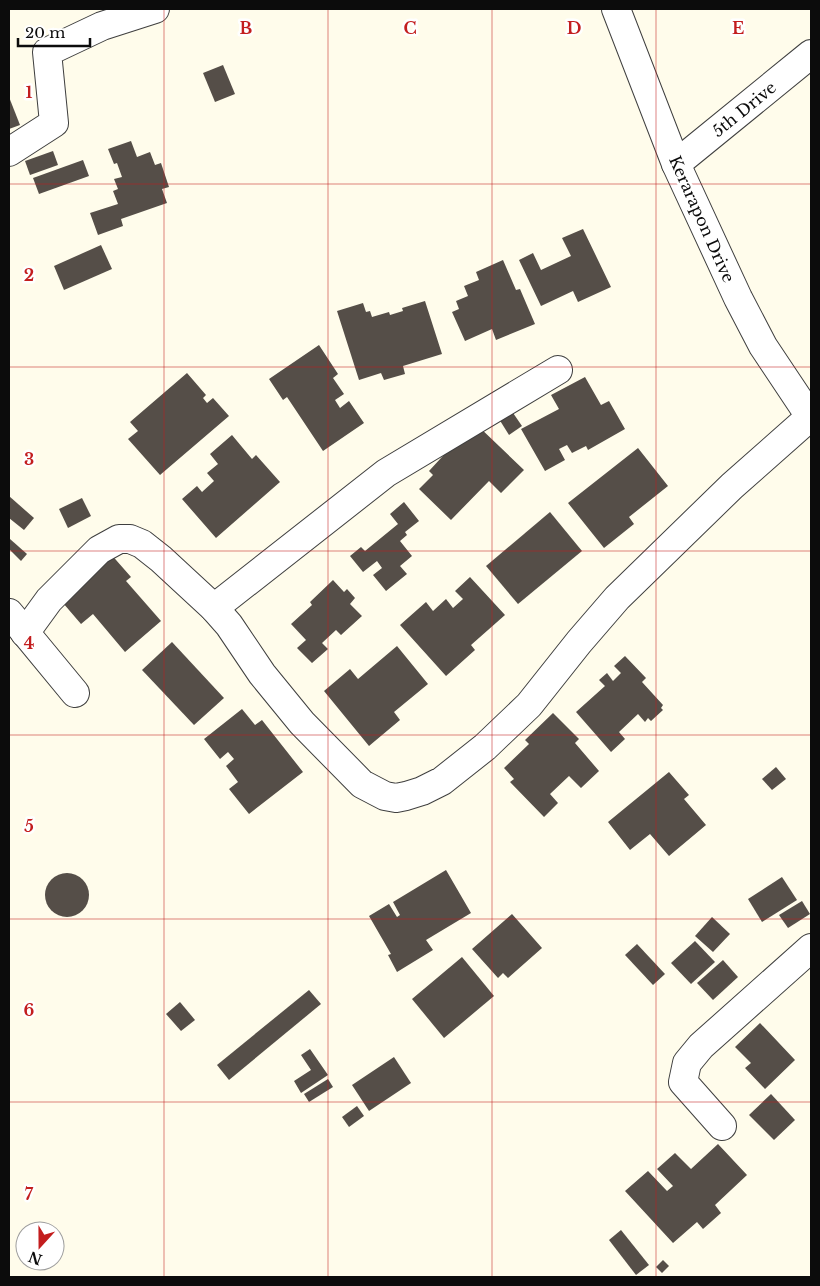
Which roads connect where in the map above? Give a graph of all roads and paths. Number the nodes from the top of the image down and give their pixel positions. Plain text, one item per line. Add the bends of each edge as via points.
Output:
1 (155, 9) edge
2 (616, 9) edge
3 (811, 54) edge
4 (9, 152) edge
5 (676, 164) junction
6 (558, 370) dead end
7 (811, 418) edge
8 (214, 608) junction
9 (17, 623) edge
10 (75, 693) dead end
11 (811, 948) edge
12 (722, 1126) dead end

1 - 4 street via 102,26 47,52 54,123
2 - 5 street, Kerarapon Drive
3 - 5 street, 5th Drive
5 - 7 street, Kerarapon Drive via 763,346
6 - 8 street via 386,473
7 - 8 street via 732,486 616,598 529,706 478,753 442,781 422,791 396,798 362,784 302,723
8 - 9 street via 142,544 119,539 99,550 49,600
9 - 10 street
11 - 12 street via 701,1046 687,1063 683,1082

